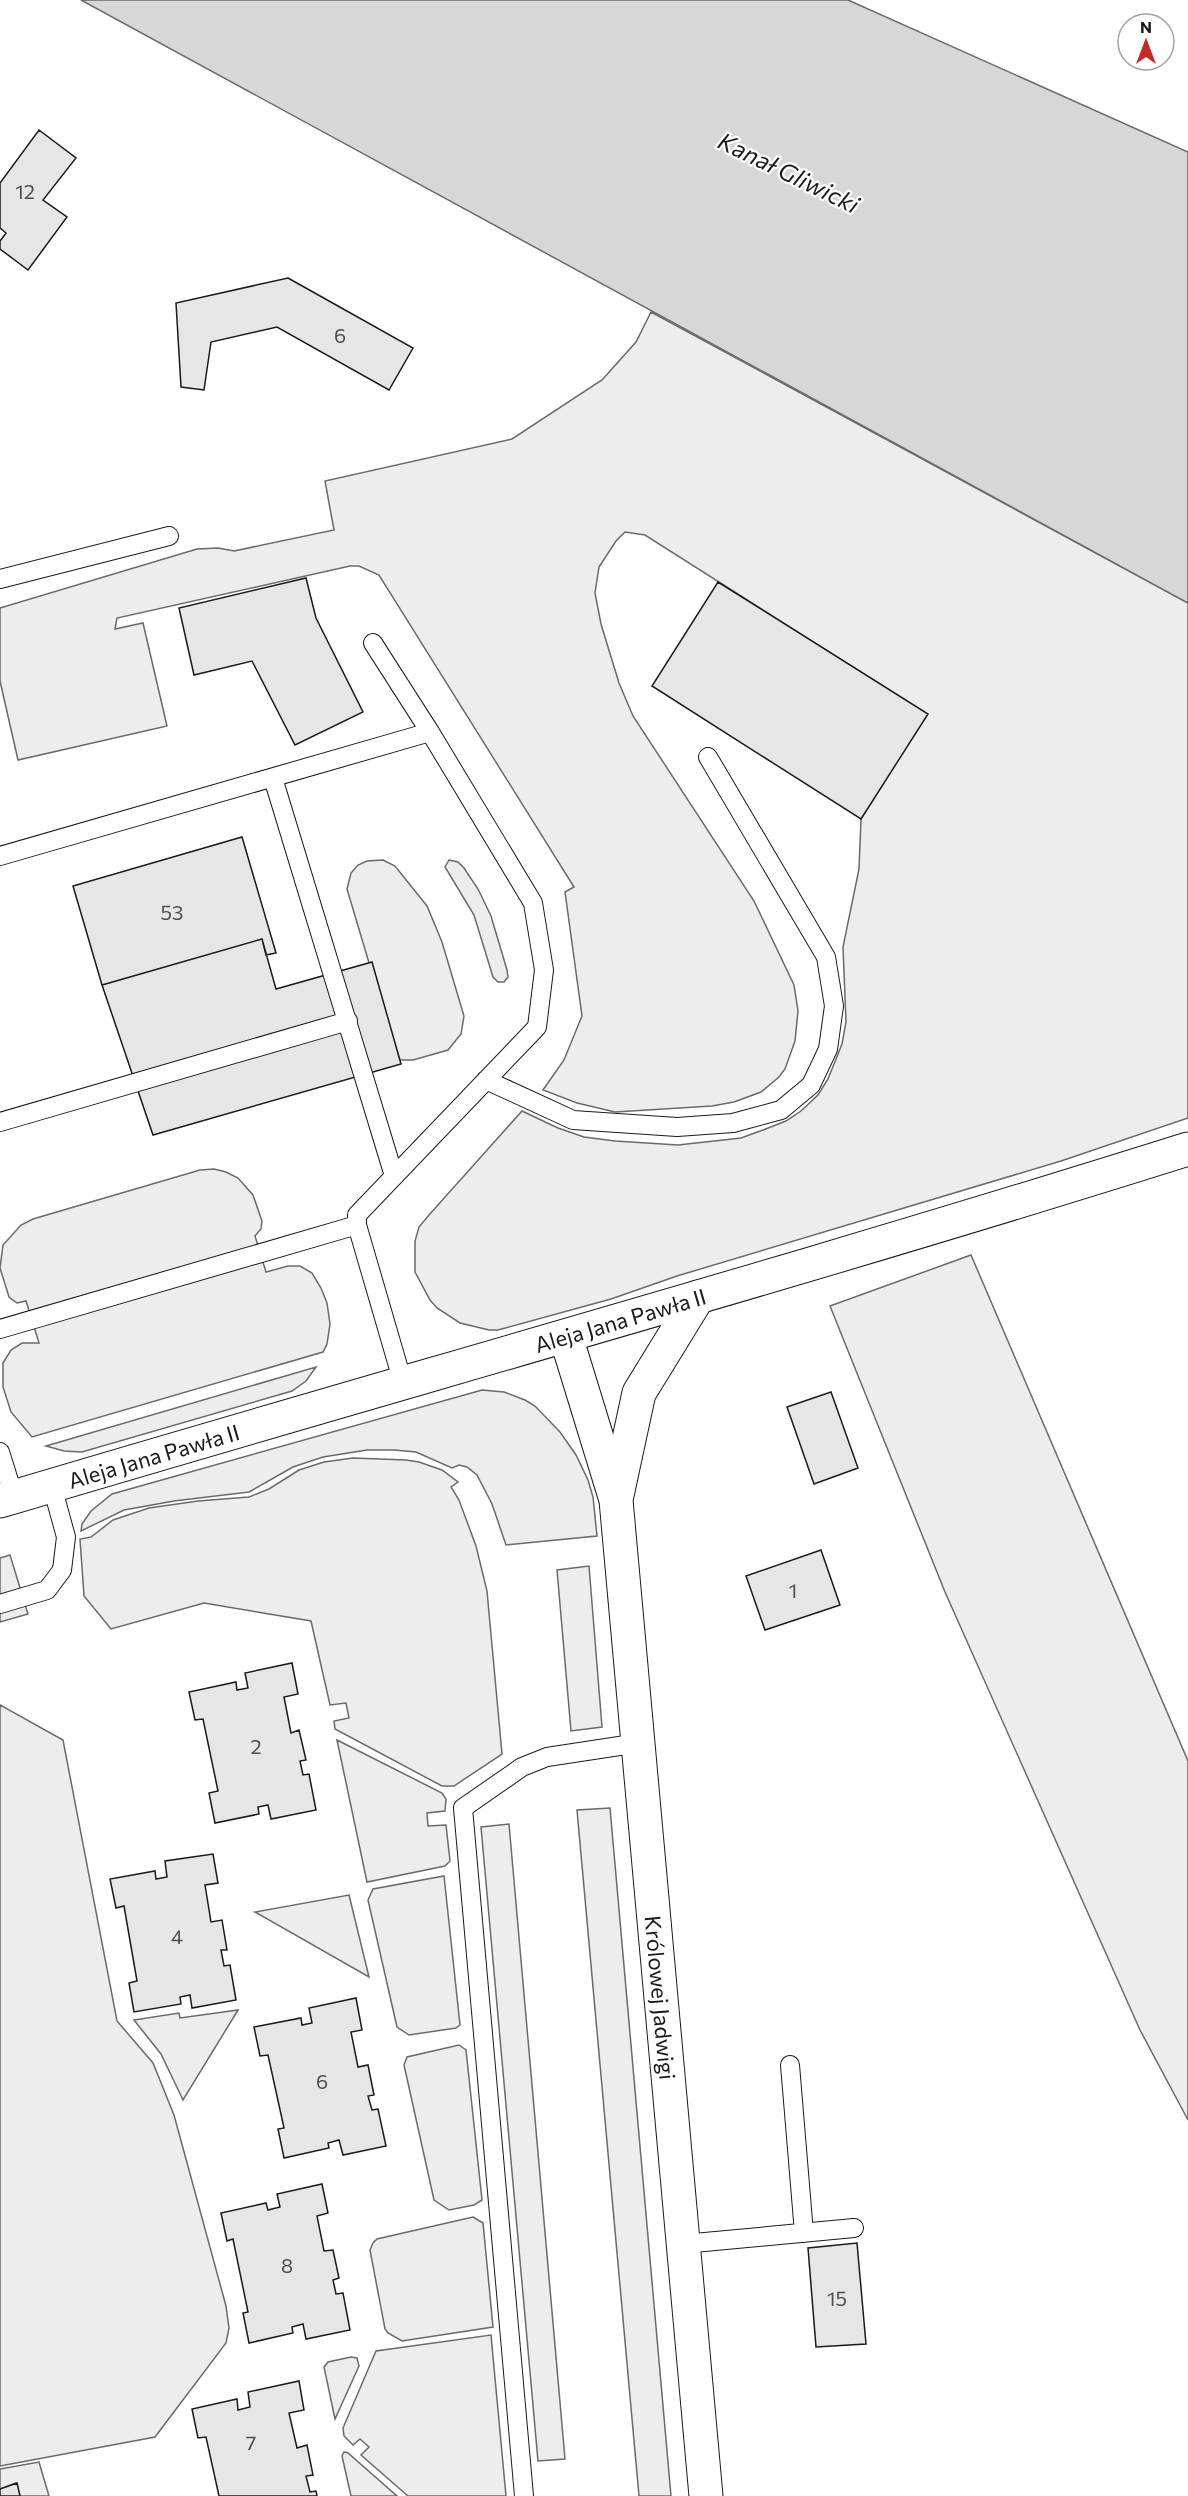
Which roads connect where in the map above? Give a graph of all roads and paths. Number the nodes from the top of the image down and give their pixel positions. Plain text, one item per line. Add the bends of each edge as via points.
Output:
1 (169, 536) dead end
2 (0, 579) edge
3 (373, 643) dead end
4 (430, 732) junction
5 (708, 757) dead end
6 (273, 778) junction
7 (0, 856) edge
8 (348, 1021) junction
9 (486, 1080) junction
10 (0, 1122) edge
11 (1188, 1149) edge
12 (394, 1176) junction
13 (357, 1225) junction
14 (698, 1297) junction
15 (0, 1329) edge
16 (566, 1337) junction
17 (403, 1383) junction
18 (0, 1452) edge
19 (52, 1486) junction
20 (7, 1499) edge
21 (616, 1500) junction
22 (0, 1604) edge
23 (639, 1743) junction
24 (790, 2065) dead end
25 (854, 2228) dead end
26 (804, 2233) junction
27 (683, 2244) junction
28 (524, 2496) edge
29 (706, 2496) edge

1 - 2 lane
3 - 4 lane
4 - 6 lane
4 - 9 lane via 533,903 543,959 537,1027
5 - 9 lane via 826,957 834,1006 828,1049 811,1085 781,1110 733,1123 677,1127 573,1120
6 - 7 lane
6 - 8 lane
8 - 10 lane
8 - 12 lane
9 - 12 lane
11 - 14 street, Aleja Jana Pawła II
12 - 13 lane via 357,1215
13 - 15 lane
13 - 17 lane
14 - 16 street, Aleja Jana Pawła II
14 - 21 street, Królowej Jadwigi via 639,1393
16 - 17 street, Aleja Jana Pawła II
16 - 21 street, Królowej Jadwigi
17 - 19 street, Aleja Jana Pawła II
18 - 20 lane
19 - 20 street, Aleja Jana Pawła II
19 - 22 lane, Aleja Jana Pawła II via 66,1537 62,1570 47,1590
21 - 23 street, Królowej Jadwigi
23 - 27 street, Królowej Jadwigi
23 - 28 lane via 547,1757 522,1767 463,1808
24 - 26 lane
25 - 26 lane
26 - 27 lane
27 - 29 street, Królowej Jadwigi

